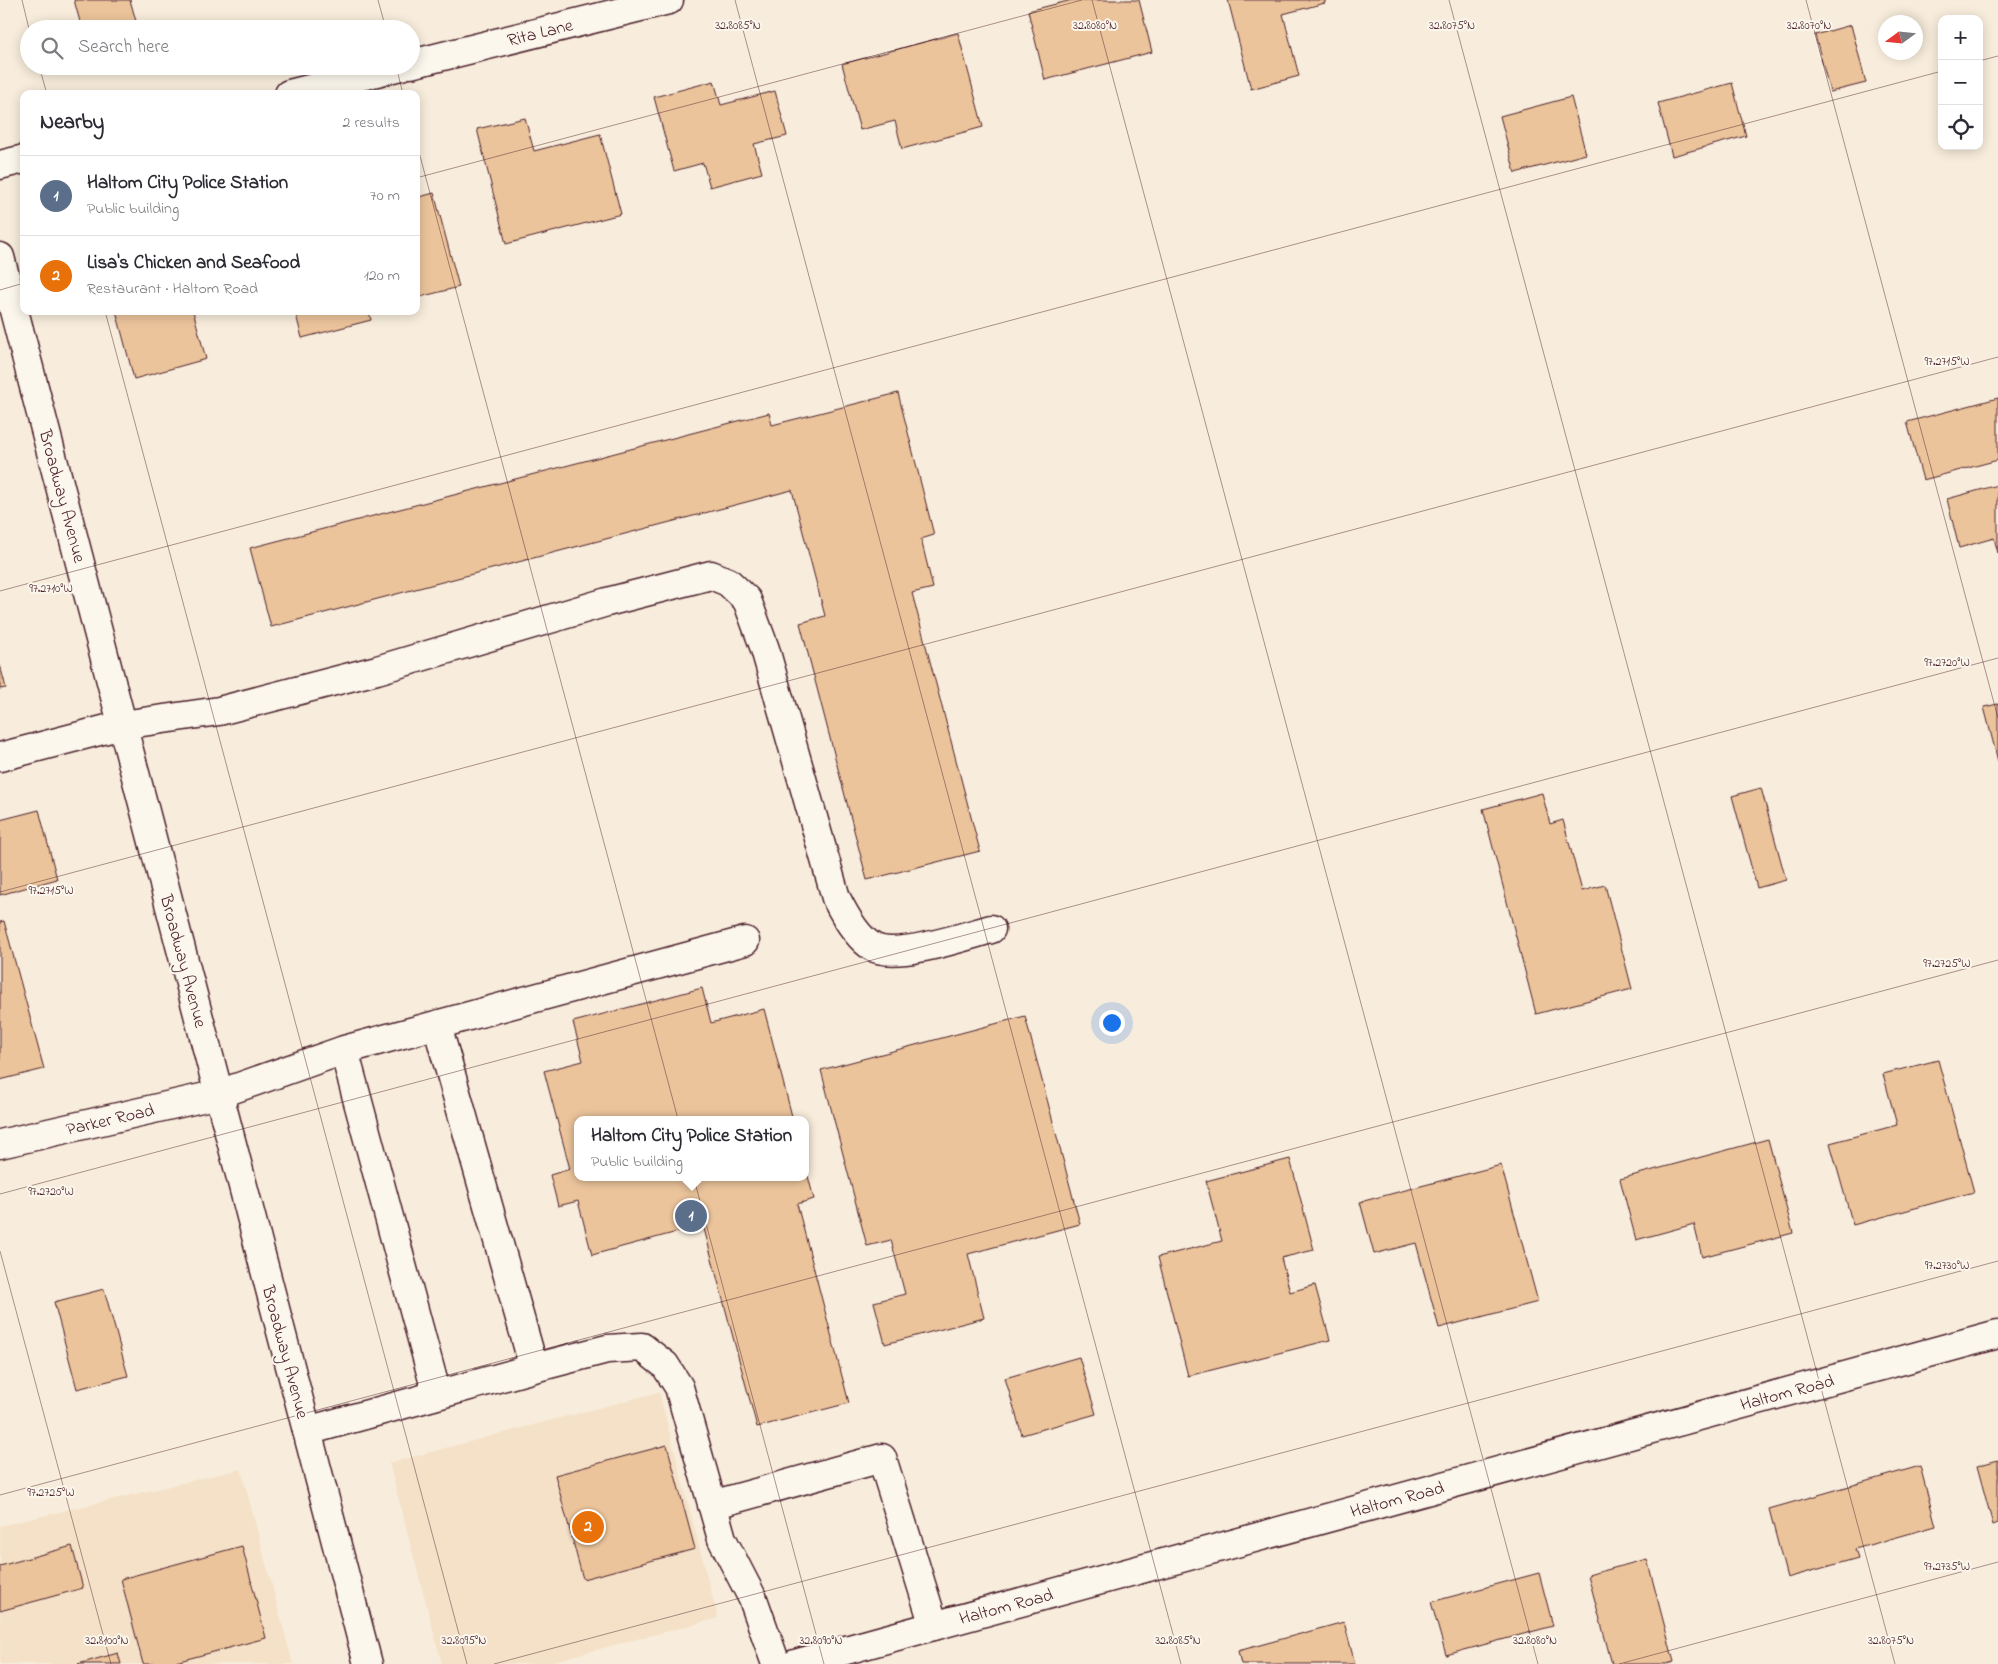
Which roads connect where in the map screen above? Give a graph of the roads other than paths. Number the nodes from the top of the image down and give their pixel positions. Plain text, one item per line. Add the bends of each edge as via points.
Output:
1 (669, 0) edge
2 (420, 62) edge
3 (365, 75) edge
4 (305, 90) edge
5 (20, 160) edge
6 (0, 165) edge
7 (0, 257) edge
8 (122, 725) junction
9 (0, 757) edge
10 (990, 929) dead end
11 (745, 941) dead end
12 (437, 1025) junction
13 (344, 1050) junction
14 (219, 1094) junction
15 (0, 1144) edge
16 (1998, 1334) edge
17 (534, 1368) junction
18 (437, 1395) junction
19 (306, 1431) junction
20 (712, 1505) junction
21 (934, 1626) junction
22 (368, 1664) edge
23 (776, 1664) edge
24 (795, 1664) edge

1 - 2 main road, Rita Lane
3 - 4 main road
5 - 6 main road
7 - 8 main road, Broadway Avenue
8 - 9 main road
8 - 10 main road via 219,711 377,670 711,575 728,582 747,600 765,650 836,898 850,924 874,948 908,951
8 - 14 main road, Broadway Avenue
11 - 12 main road, Parker Road
12 - 13 main road, Parker Road
12 - 17 main road
13 - 14 main road, Parker Road
13 - 18 main road
14 - 15 main road, Parker Road
14 - 19 main road, Broadway Avenue
16 - 21 main road, Haltom Road
17 - 18 main road
17 - 20 main road via 607,1349 642,1347 665,1365 679,1387
18 - 19 main road
19 - 22 main road, Broadway Avenue
20 - 21 main road via 882,1458
20 - 23 main road via 722,1539 753,1599
21 - 24 main road, Haltom Road

